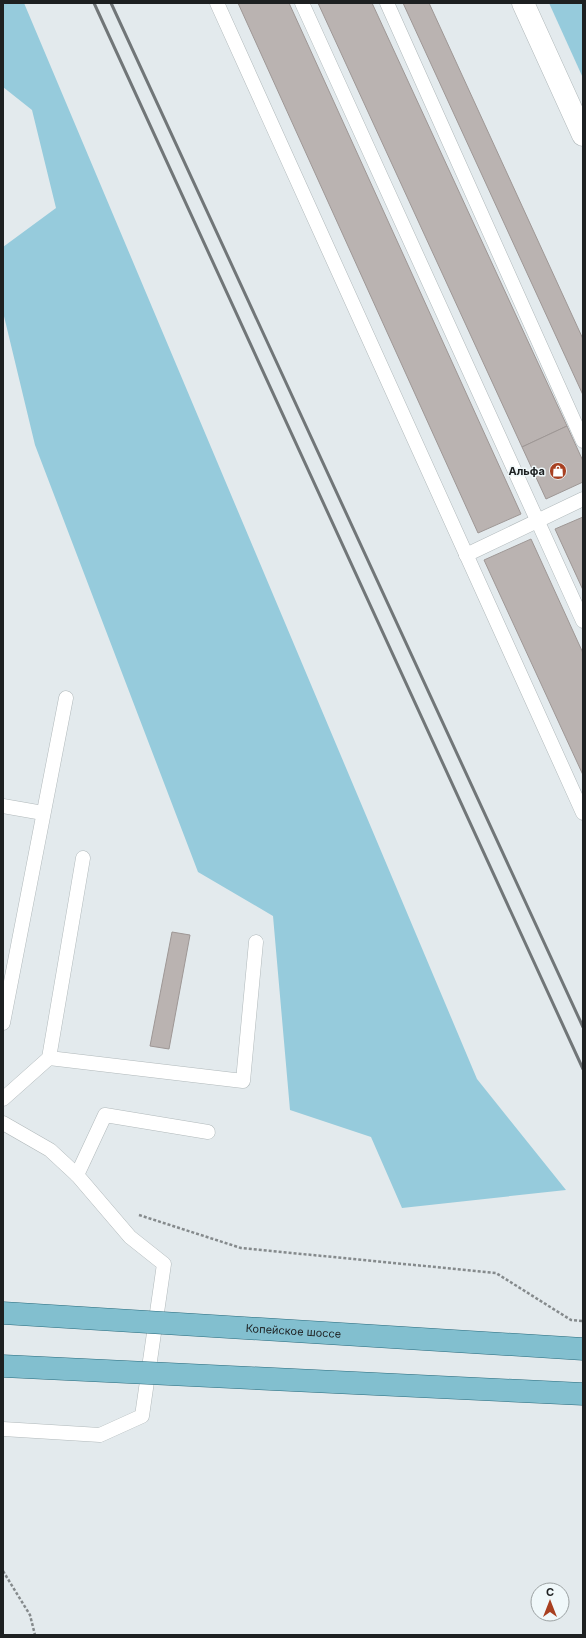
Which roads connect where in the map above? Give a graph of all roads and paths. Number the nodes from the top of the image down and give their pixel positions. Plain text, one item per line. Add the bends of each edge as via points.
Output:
1 (217, 3) edge
2 (302, 3) edge
3 (387, 3) edge
4 (523, 3) edge
5 (583, 135) edge
6 (582, 447) edge
7 (583, 499) edge
8 (538, 521) junction
9 (466, 555) junction
10 (583, 621) edge
11 (66, 698) dead end
12 (3, 806) edge
13 (43, 813) junction
14 (583, 813) edge
15 (82, 858) dead end
16 (256, 942) dead end
17 (3, 1022) edge
18 (49, 1058) junction
19 (3, 1099) edge
20 (3, 1124) edge
21 (208, 1132) dead end
22 (77, 1175) junction
23 (138, 1215) dead end
24 (3, 1313) edge
25 (583, 1321) edge
26 (583, 1349) edge
27 (3, 1366) edge
28 (583, 1394) edge
29 (3, 1428) edge
30 (3, 1571) edge
31 (35, 1635) edge

1 - 9 lane
2 - 8 lane
3 - 6 lane
4 - 5 street
7 - 8 lane
8 - 9 lane
8 - 10 lane
9 - 14 lane
11 - 13 lane
12 - 13 lane
13 - 17 lane
15 - 18 lane
16 - 18 lane via 243,1081
18 - 19 lane
20 - 22 lane via 50,1150
21 - 22 lane via 105,1115
22 - 29 lane via 130,1237 164,1264 142,1416 100,1435
23 - 25 path via 241,1248 496,1273 571,1320
24 - 26 main road, Копейское шоссе, bridge
27 - 28 main road, bridge
30 - 31 path via 30,1615

